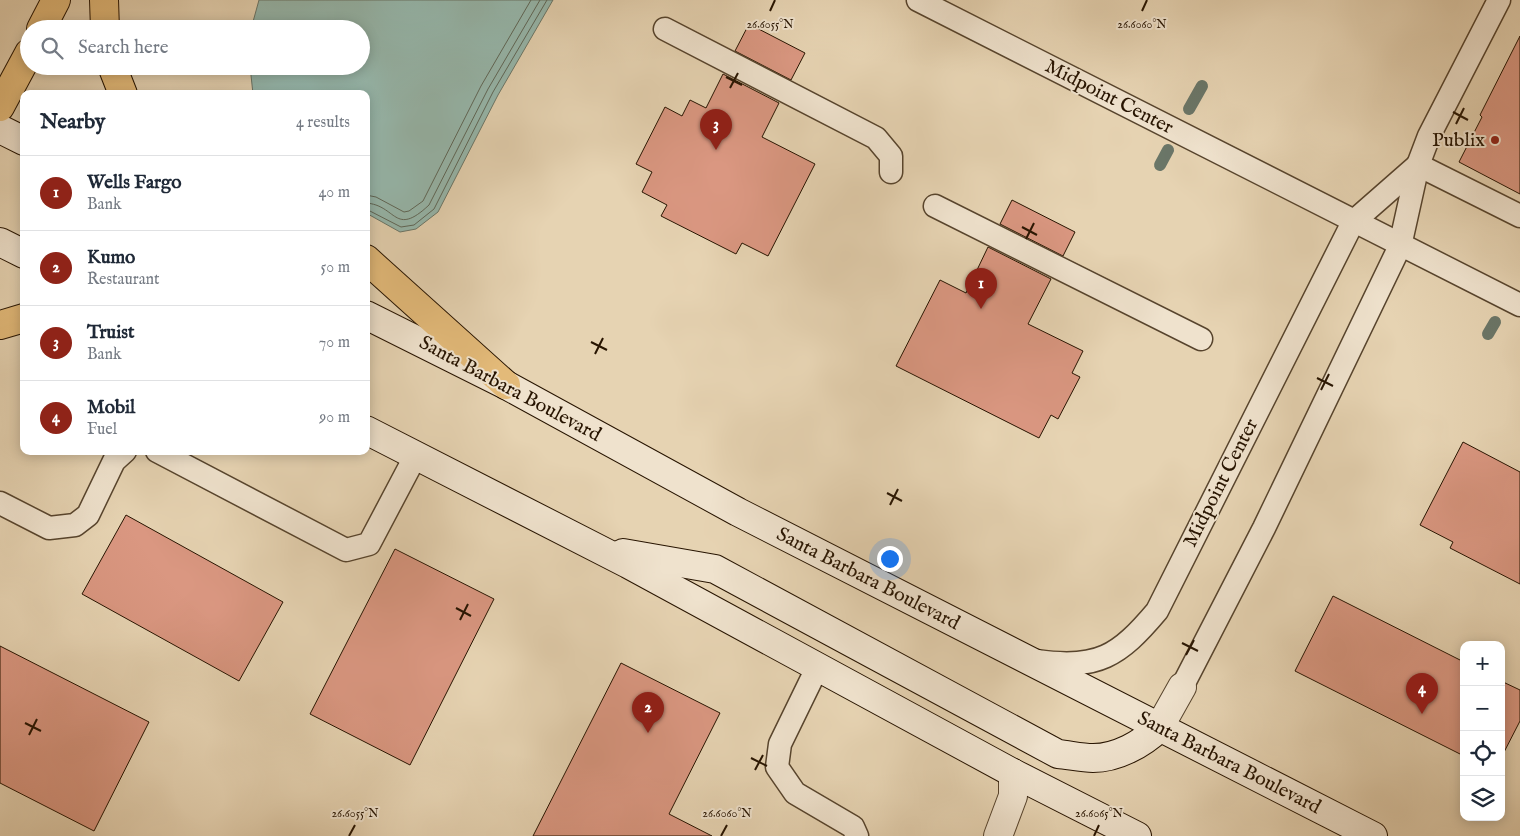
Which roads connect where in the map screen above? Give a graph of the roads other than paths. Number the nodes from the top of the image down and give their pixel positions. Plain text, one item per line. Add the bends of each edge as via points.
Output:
1 (56, 0) edge
2 (104, 0) edge
3 (918, 0) edge
4 (1499, 0) edge
5 (46, 20) edge
6 (105, 20) edge
7 (665, 28) dead end
8 (20, 70) edge
9 (116, 75) edge
10 (121, 90) edge
11 (0, 107) edge
12 (0, 129) edge
13 (20, 139) edge
14 (1418, 165) junction
15 (891, 172) dead end
16 (935, 206) dead end
17 (1520, 216) edge
18 (1353, 222) junction
19 (0, 242) edge
20 (1400, 246) junction
21 (20, 252) edge
22 (370, 263) edge
23 (1520, 305) edge
24 (370, 317) edge
25 (20, 319) edge
26 (0, 325) edge
27 (1202, 340) dead end
28 (506, 385) junction
29 (370, 432) edge
30 (121, 455) edge
31 (166, 455) edge
32 (416, 455) junction
33 (0, 503) edge
34 (597, 548) junction
35 (1027, 660) junction
36 (818, 666) junction
37 (1182, 687) joint
38 (1159, 728) junction
39 (1013, 773) junction
40 (857, 836) edge
41 (998, 836) edge
42 (1137, 836) edge
43 (1373, 836) edge

1 - 5 highway
2 - 6 highway
3 - 18 lane, Midpoint Center
4 - 14 lane via 1429,136
7 - 15 lane via 876,138 891,156
8 - 11 highway
9 - 10 highway
12 - 13 main road
14 - 17 lane
14 - 18 lane, Midpoint Center
14 - 20 lane
16 - 27 lane
18 - 20 lane, Midpoint Center
18 - 35 lane, Midpoint Center via 1157,611 1128,641 1094,662 1065,665
19 - 21 main road
20 - 23 lane, Midpoint Center
20 - 37 lane via 1264,528
22 - 28 highway
24 - 28 main road, Santa Barbara Boulevard
25 - 26 highway
28 - 35 main road, Santa Barbara Boulevard via 738,512
29 - 32 main road
30 - 33 lane via 114,461 88,515 75,525 49,528
31 - 32 lane via 346,550 369,544
32 - 34 main road
34 - 36 main road
34 - 38 main road via 715,569 1058,754 1094,758 1127,750 1146,741
35 - 38 main road, Santa Barbara Boulevard
36 - 39 main road
36 - 40 lane via 780,744 778,767 795,793 853,827
37 - 38 main road
38 - 43 main road, Santa Barbara Boulevard
39 - 41 main road via 1013,796
39 - 42 main road

